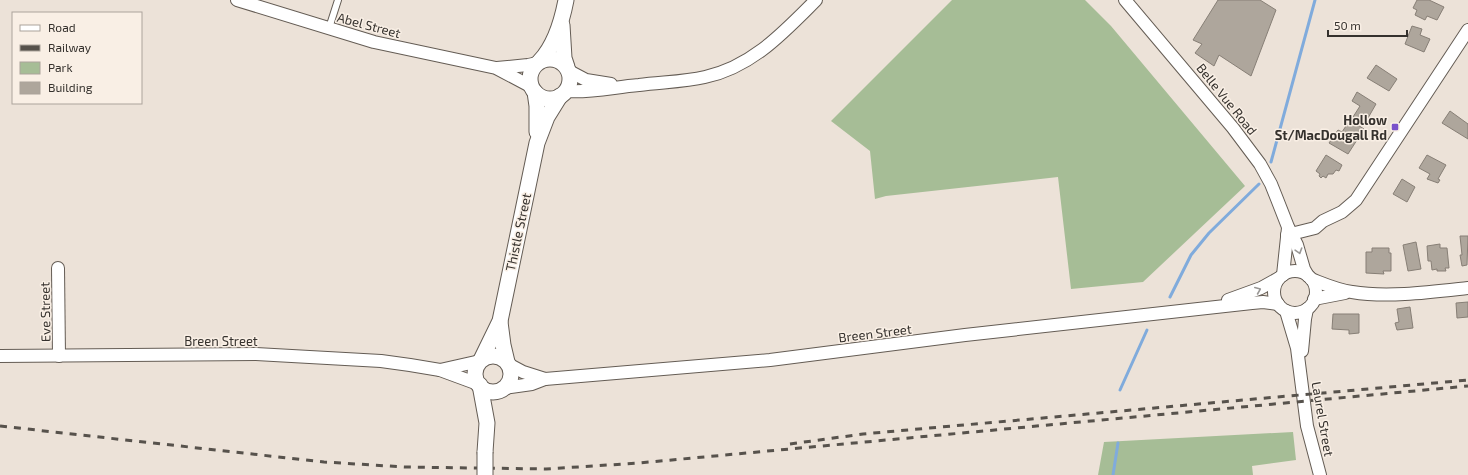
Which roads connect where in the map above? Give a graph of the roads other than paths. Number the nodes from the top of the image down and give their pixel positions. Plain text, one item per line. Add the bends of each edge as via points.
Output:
1 (237, 0) edge
2 (338, 0) edge
3 (566, 0) edge
4 (816, 0) edge
5 (1126, 0) edge
6 (562, 20) junction
7 (329, 28) junction
8 (1466, 36) edge
9 (539, 62) junction
10 (496, 68) junction
11 (568, 69) junction
12 (626, 86) junction
13 (534, 89) junction
14 (563, 94) junction
15 (537, 143) junction
16 (1289, 232) junction
17 (58, 268) dead end
18 (1281, 276) junction
19 (1309, 277) junction
20 (1468, 288) edge
21 (1352, 292) junction
22 (1314, 299) junction
23 (1208, 307) junction
24 (1282, 307) junction
25 (1307, 309) junction
26 (500, 321) junction
27 (0, 356) edge
28 (59, 356) junction
29 (481, 361) junction
30 (508, 363) junction
31 (1301, 367) junction
32 (440, 370) junction
33 (545, 378) junction
34 (479, 385) junction
35 (504, 388) junction
36 (487, 423) junction
37 (484, 475) edge
38 (1320, 475) edge

1 - 7 street, Abel Street
2 - 7 lane
3 - 6 street
4 - 12 street via 766,48 738,66 706,77
5 - 16 street, Belle Vue Road via 1243,141 1271,184
6 - 9 street
6 - 11 street via 564,58
7 - 10 street, Abel Street via 399,48
8 - 16 street via 1364,189 1349,207 1315,228
9 - 10 street, Abel Street
9 - 11 street via 552,59 563,63
9 - 13 street via 531,74 530,80
10 - 13 street, Abel Street
11 - 12 street via 586,80
11 - 14 street via 569,85
12 - 14 street
13 - 14 street via 547,99
13 - 15 street, Thistle Street
14 - 15 street, Thistle Street via 547,117
15 - 26 street, Thistle Street
16 - 18 street, Belle Vue Road
16 -> 19 street, Belle Vue Road
17 - 28 street, Eve Street
18 - 19 street via 1296,271
23 -> 18 street, Breen Street via 1261,288
18 - 24 street via 1274,291 1275,298
19 - 21 street via 1334,288
19 - 22 street via 1316,292
20 - 21 street via 1402,294
21 - 22 street
22 - 25 street
23 - 24 street, Breen Street via 1263,302
23 - 33 street, Breen Street via 770,360
24 - 25 street via 1297,313
24 - 31 street, Laurel Street
25 - 31 street, Laurel Street
26 - 29 street, Thistle Street
26 - 30 street, Thistle Street
27 - 28 street, Breen Street
28 - 32 street, Breen Street via 256,354 381,361
29 - 30 street via 492,356 502,358
29 - 32 street, Breen Street
29 - 34 street via 475,372
30 - 33 street, Breen Street via 523,372
30 - 35 street via 511,374
31 - 38 street, Laurel Street via 1307,426
32 - 34 street, Breen Street
33 - 35 street, Breen Street via 532,384
34 - 35 street via 493,392
34 - 36 street
35 - 36 street
36 - 37 street, bridge

